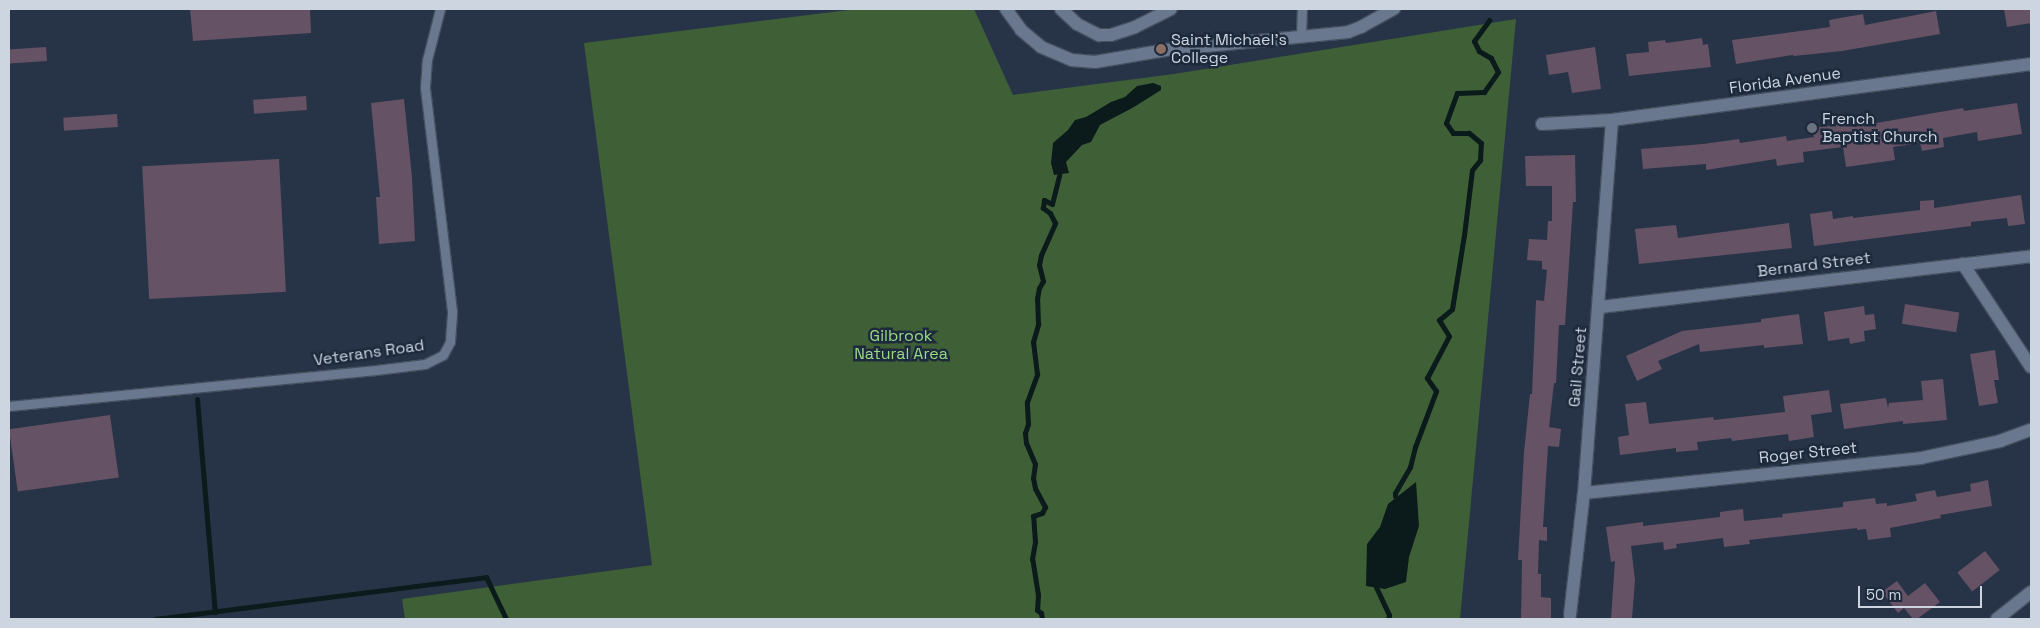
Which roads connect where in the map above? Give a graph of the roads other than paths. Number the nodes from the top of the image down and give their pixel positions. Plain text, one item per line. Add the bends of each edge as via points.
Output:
1 (440, 9) edge
2 (1006, 9) edge
3 (1061, 9) edge
4 (1171, 9) edge
5 (1302, 9) edge
6 (1394, 9) edge
7 (1301, 35) junction
8 (2031, 64) edge
9 (1612, 120) junction
10 (1542, 124) dead end
11 (2031, 256) edge
12 (1963, 264) junction
13 (1600, 307) junction
14 (2031, 367) edge
15 (9, 406) edge
16 (2031, 430) edge
17 (1584, 493) junction
18 (2031, 592) edge
19 (1570, 615) dead end
20 (1997, 619) edge

1 - 15 lane, Veterans Road via 427,60 425,87 452,312 450,342 443,355 425,364 376,370
2 - 7 street via 1021,30 1041,47 1072,60 1087,62
3 - 4 street via 1088,31 1111,35 1136,27
5 - 7 lane
6 - 7 street via 1348,32
8 - 9 street, Florida Avenue
9 - 10 street, Florida Avenue
9 - 13 street, Gail Street
11 - 12 street, Bernard Street
12 - 13 street, Bernard Street
12 - 14 street
13 - 17 street, Gail Street
16 - 17 street, Roger Street via 2000,441 1921,458
17 - 19 street, Gail Street
18 - 20 street

